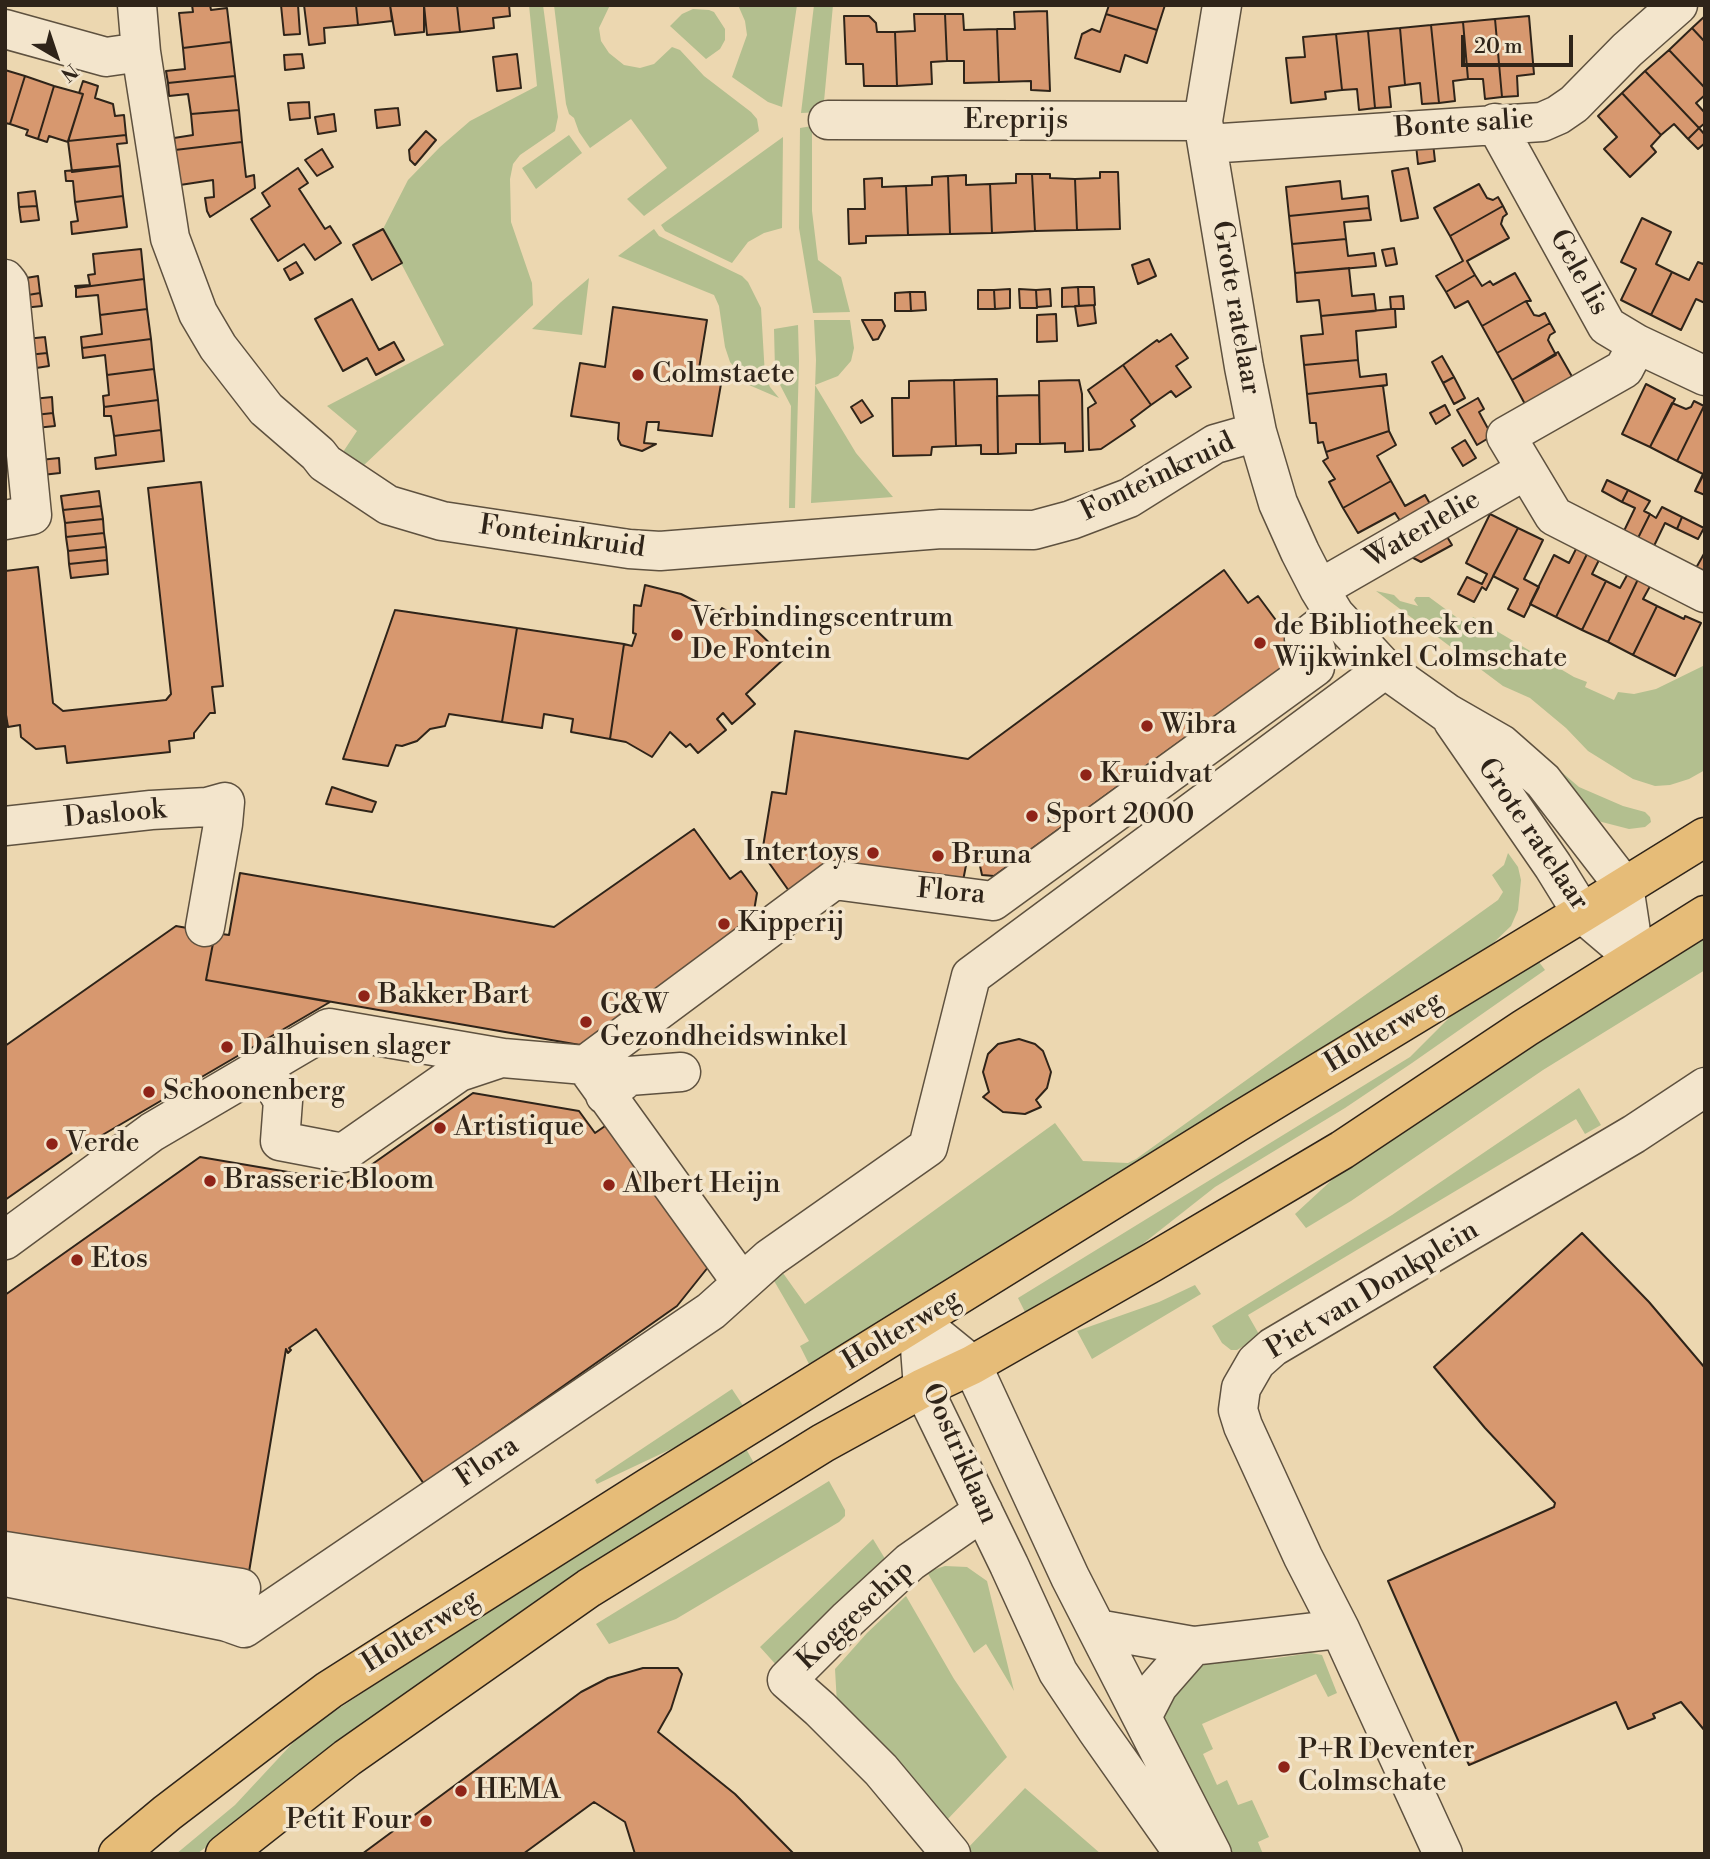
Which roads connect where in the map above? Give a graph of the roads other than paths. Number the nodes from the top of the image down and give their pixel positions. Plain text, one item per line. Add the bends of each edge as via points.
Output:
1 (137, 5) edge
2 (1223, 5) edge
3 (1678, 5) edge
4 (5, 29) edge
5 (141, 52) junction
6 (828, 120) dead end
7 (1495, 123) junction
8 (1205, 132) junction
9 (5, 279) edge
10 (1637, 344) junction
11 (1705, 376) edge
12 (1257, 432) junction
13 (1526, 470) junction
14 (5, 520) edge
15 (1705, 593) edge
16 (1327, 602) junction
17 (1385, 669) junction
18 (1447, 713) junction
19 (5, 826) edge
20 (1705, 836) edge
21 (1624, 886) junction
22 (1582, 914) junction
23 (1705, 915) edge
24 (205, 927) dead end
25 (1635, 958) junction
26 (503, 1058) junction
27 (264, 1068) junction
28 (681, 1073) dead end
29 (595, 1080) junction
30 (1705, 1087) edge
31 (5, 1240) edge
32 (742, 1283) junction
33 (918, 1321) junction
34 (972, 1365) junction
35 (923, 1388) junction
36 (983, 1511) junction
37 (5, 1551) edge
38 (5, 1577) edge
39 (227, 1622) junction
40 (1097, 1629) junction
41 (1340, 1629) junction
42 (1194, 1646) junction
43 (1142, 1717) junction
44 (1437, 1841) edge
45 (118, 1854) edge
46 (225, 1854) edge
47 (951, 1854) edge
48 (1184, 1854) edge
49 (1212, 1854) edge

1 - 5 street, Fonteinkruid
2 - 8 street, Grote ratelaar
3 - 7 street, Bonte salie via 1558,115 1542,122
4 - 5 street via 106,57
5 - 12 street, Fonteinkruid via 170,238 206,329 266,409 325,463 388,505 442,521 660,551 941,529 1034,530 1129,498 1214,444
6 - 8 street, Ereprijs
7 - 8 street, Bonte salie
7 - 10 street, Gele lis via 1607,326
8 - 12 street, Grote ratelaar
9 - 14 street via 32,515
10 - 11 street, Gele lis
10 - 13 street via 1624,369 1506,436
12 - 16 street, Grote ratelaar via 1278,503
13 - 15 street via 1554,516
13 - 16 street, Waterlelie
16 - 17 street, Grote ratelaar
16 - 29 street, Flora via 1304,639 1316,650 1315,667 993,901 834,880
17 - 18 street, Grote ratelaar
17 - 32 street, Flora via 971,976 928,1147 770,1258
18 - 21 street, Grote ratelaar via 1501,744 1543,781
18 - 22 street, Grote ratelaar
19 - 24 street, Daslook via 225,802
20 - 21 main road, Holterweg
21 - 22 main road, Holterweg
21 - 25 street, Grote ratelaar
22 - 25 street, Grote ratelaar
22 - 33 main road, Holterweg
23 - 25 main road, Holterweg
25 - 34 main road, Holterweg via 1342,1150
26 - 27 street via 329,1028
26 - 27 street via 459,1072 344,1153 280,1140 283,1101
26 - 29 street
27 - 31 street via 152,1132
28 - 29 street
29 - 32 street
30 - 41 street, Piet van Donkplein via 1634,1134 1273,1347 1246,1376 1238,1410 1243,1426
32 - 39 street, Flora via 711,1311 244,1628
33 - 34 street, Oostriklaan
33 - 35 street, Oostriklaan
33 - 45 main road, Holterweg via 329,1690
34 - 35 main road, Holterweg
34 - 40 street, Oostriklaan
35 - 36 street, Oostriklaan
35 - 46 main road, Holterweg via 823,1443 589,1588 347,1758
36 - 47 street, Koggeschip via 910,1562 787,1680 881,1770
36 - 48 street, Oostriklaan via 1058,1672
37 - 39 street via 241,1588
38 - 39 street, Flora
40 - 42 street
40 - 43 street, Oostriklaan
41 - 42 street
41 - 44 street, Piet van Donkplein
42 - 43 street via 1158,1686
43 - 49 street, Oostriklaan

